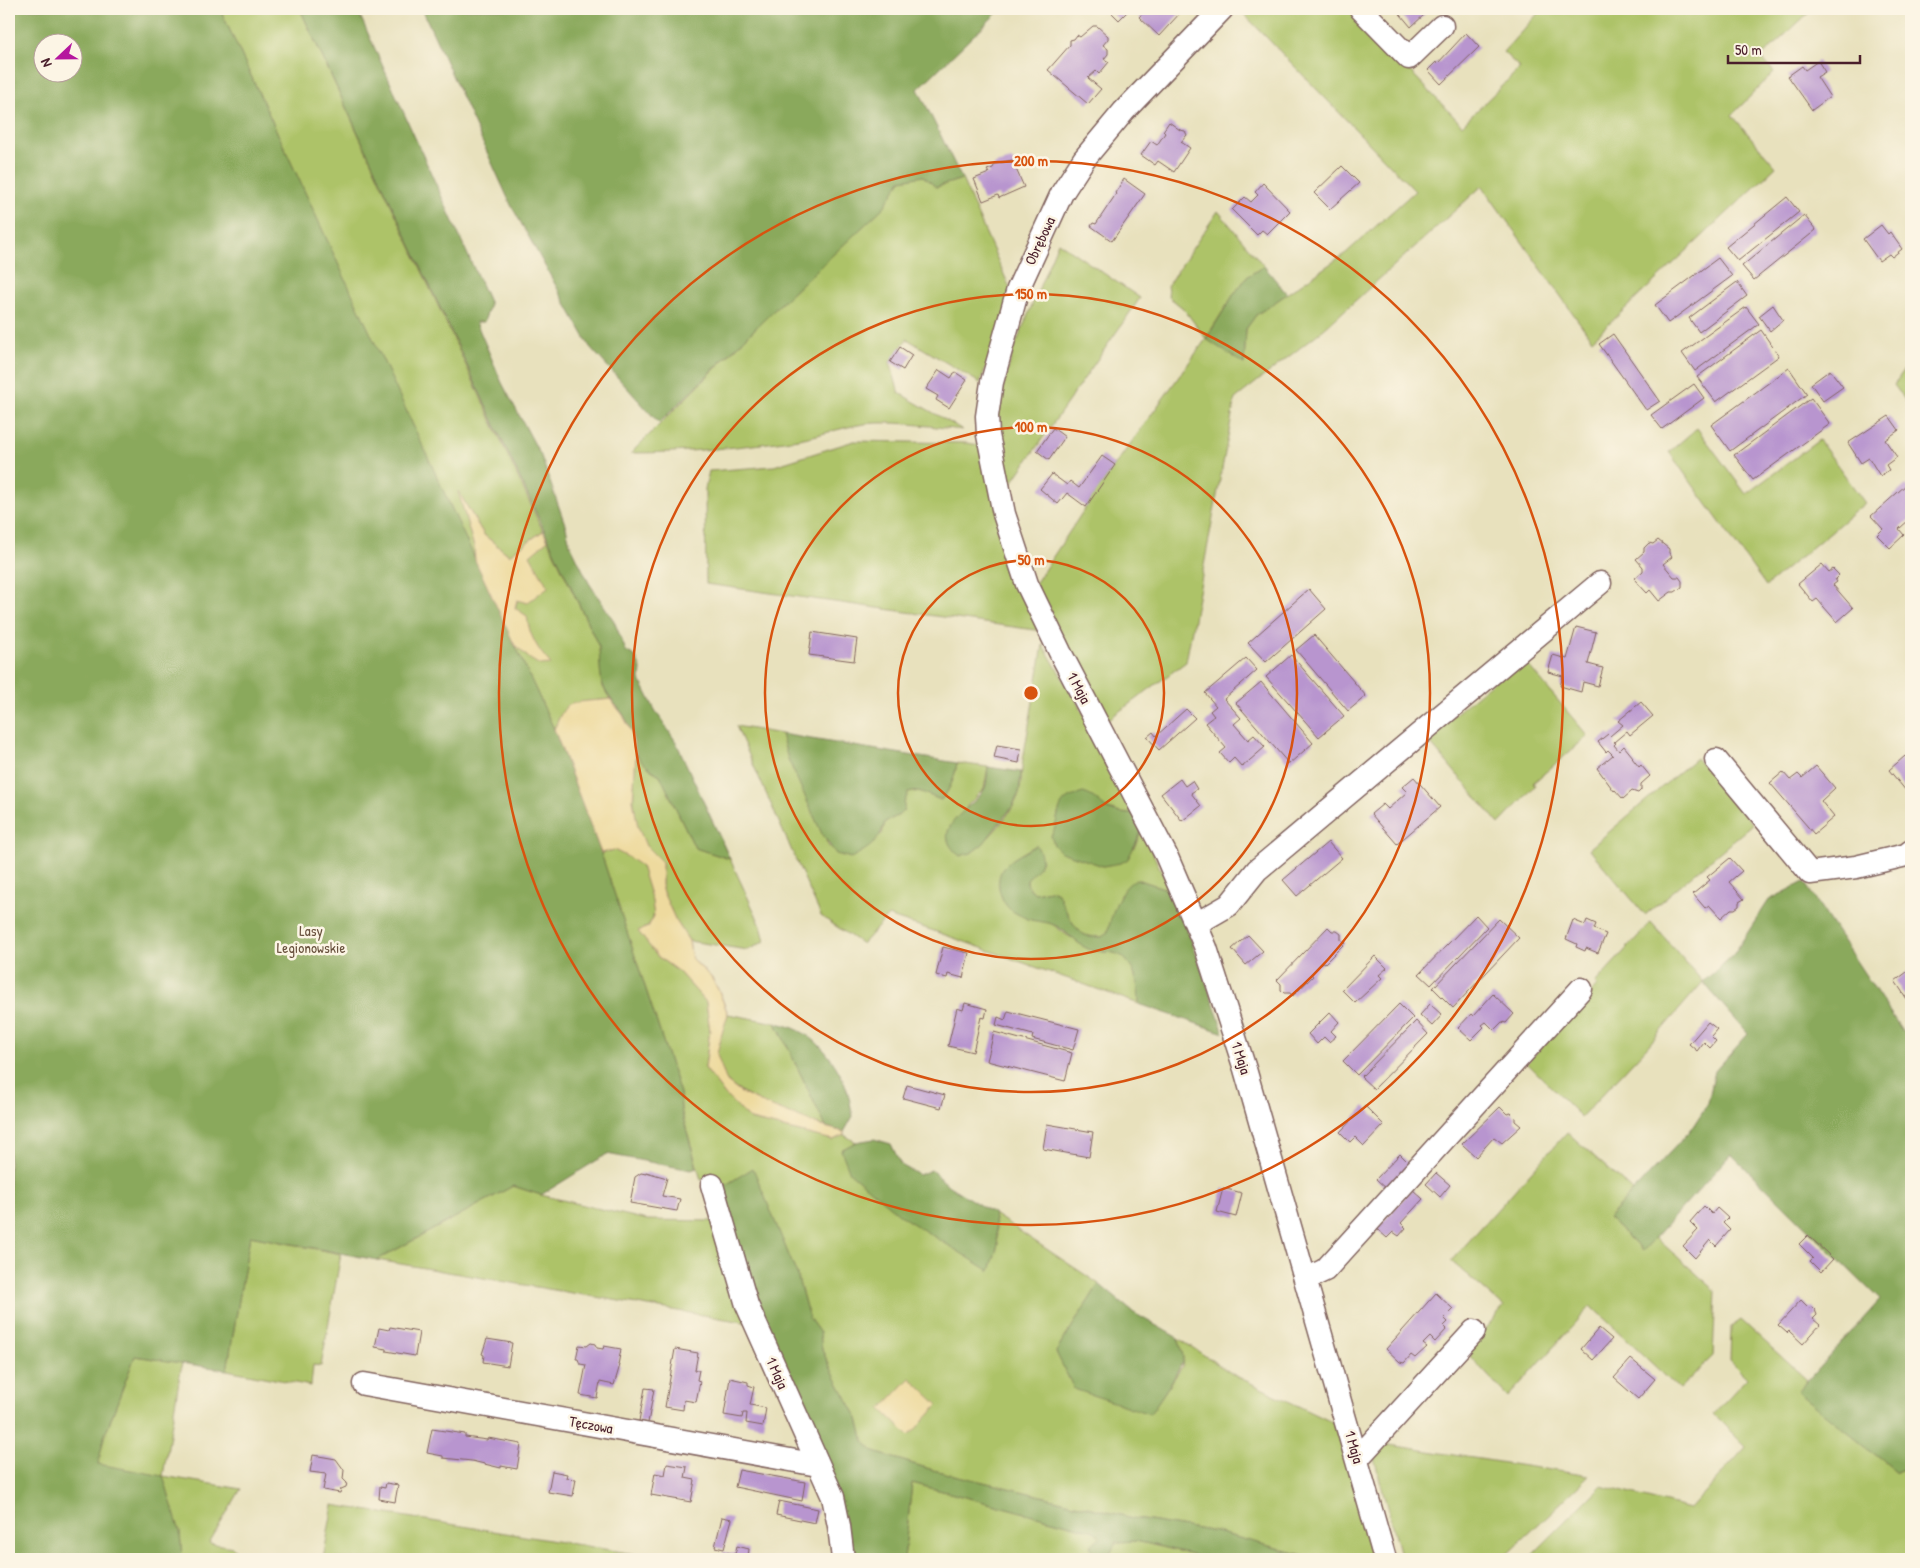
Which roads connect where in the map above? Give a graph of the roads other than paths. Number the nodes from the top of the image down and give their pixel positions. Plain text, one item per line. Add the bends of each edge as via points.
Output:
1 (1222, 9) edge
2 (1361, 9) edge
3 (1442, 26) dead end
4 (1600, 583) dead end
5 (1027, 584) joint
6 (1716, 760) dead end
7 (1911, 851) edge
8 (1196, 924) junction
9 (1581, 990) dead end
10 (712, 1185) dead end
11 (1306, 1279) junction
12 (1474, 1330) dead end
13 (364, 1384) dead end
14 (1357, 1459) junction
15 (818, 1465) junction
16 (842, 1559) edge
17 (1385, 1559) edge

1 - 5 street, Obrębowa via 1124,111 1084,159 1062,193 1018,289 992,382 987,416 990,455 1004,514
2 - 3 street via 1409,58
4 - 8 street via 1258,870 1229,905
5 - 8 street, 1 Maja via 1166,855
6 - 7 street via 1810,873 1856,867
8 - 11 street, 1 Maja via 1245,1069
9 - 11 street via 1325,1270
10 - 15 street, 1 Maja via 747,1305
11 - 14 street, 1 Maja
12 - 14 street
13 - 15 street, Tęczowa
14 - 17 street, 1 Maja
15 - 16 street, 1 Maja via 833,1497 840,1526

